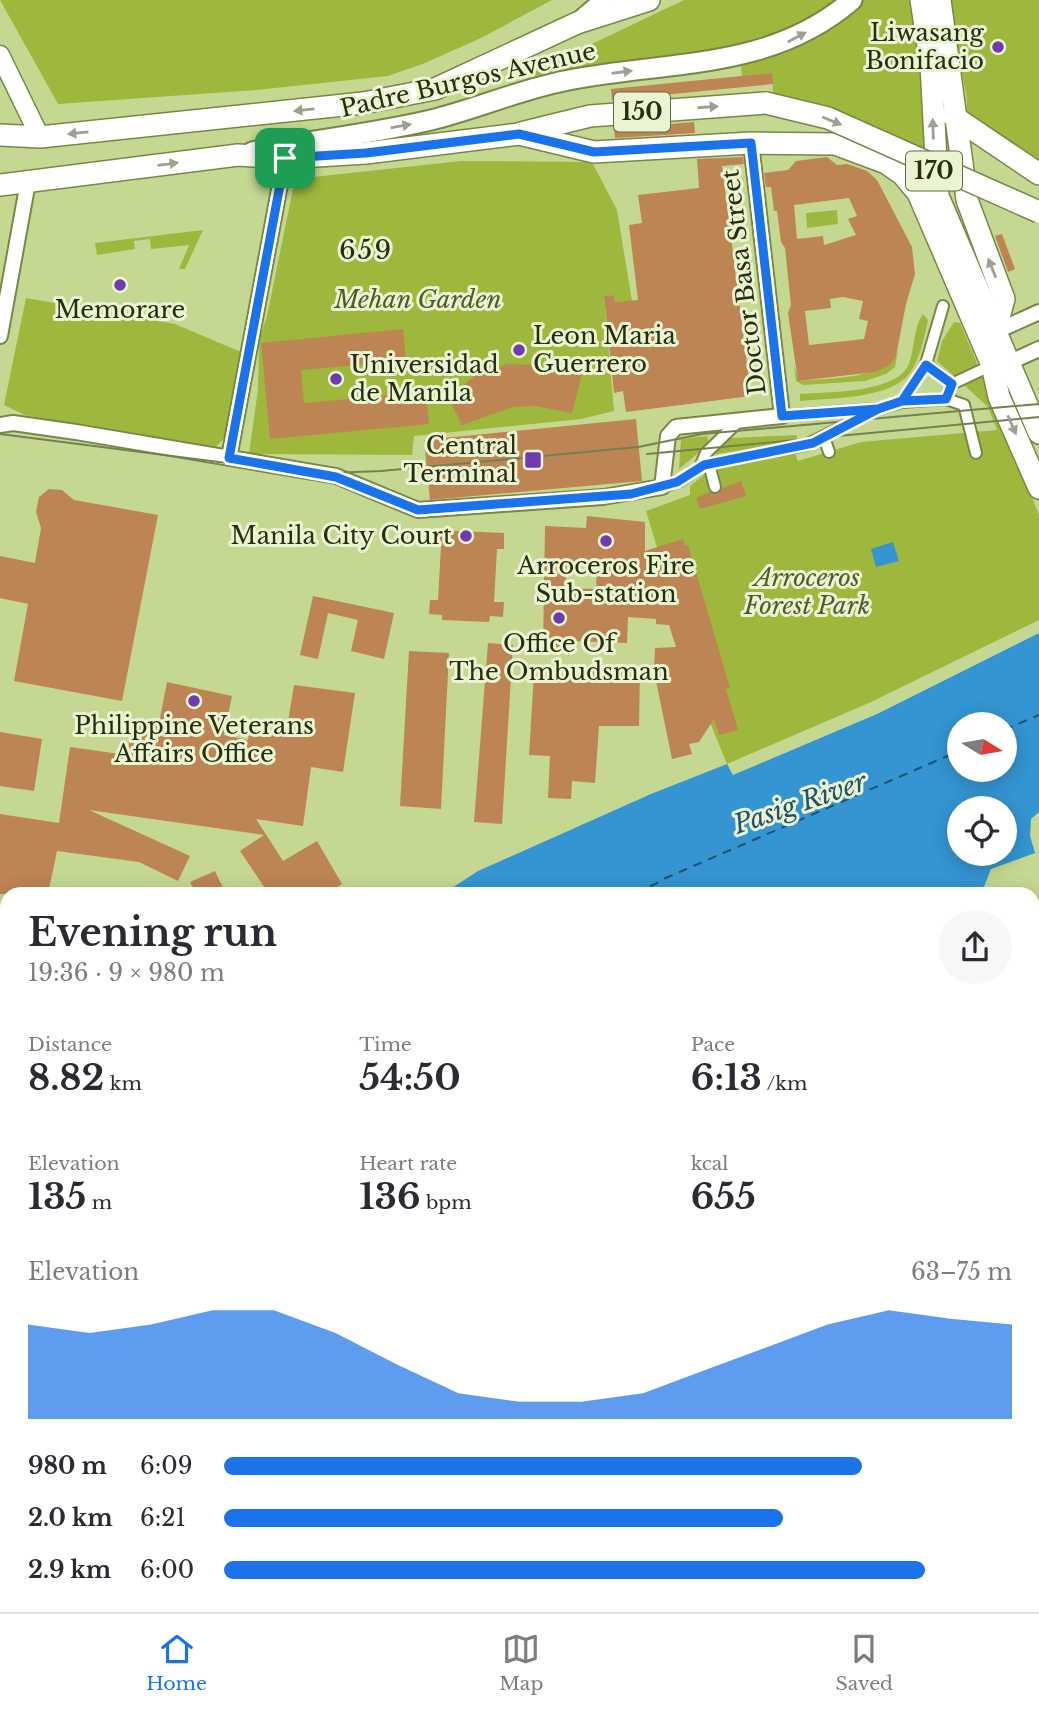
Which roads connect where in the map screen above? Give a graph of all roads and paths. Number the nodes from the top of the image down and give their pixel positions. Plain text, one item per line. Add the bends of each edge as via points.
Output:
1 (605, 0) edge
2 (649, 0) edge
3 (852, 0) edge
4 (921, 0) edge
5 (940, 0) edge
6 (577, 23) junction
7 (0, 55) edge
8 (953, 116) junction
9 (519, 134) junction
10 (0, 135) edge
11 (40, 137) junction
12 (751, 143) junction
13 (238, 155) junction
14 (285, 158) junction
15 (1039, 174) edge
16 (28, 182) junction
17 (0, 185) edge
18 (1039, 212) edge
19 (943, 306) dead end
20 (1039, 312) edge
21 (995, 332) junction
22 (0, 336) edge
23 (1039, 349) edge
24 (1000, 364) junction
25 (926, 365) junction
26 (952, 384) junction
27 (946, 399) junction
28 (902, 401) junction
29 (878, 409) junction
30 (782, 416) junction
31 (740, 420) junction
32 (0, 425) edge
33 (1039, 433) edge
34 (824, 437) junction
35 (829, 452) dead end
36 (976, 453) dead end
37 (229, 458) junction
38 (704, 466) junction
39 (662, 487) junction
40 (715, 487) dead end
41 (1039, 488) edge

1 - 6 main road, Padre Burgos Avenue
2 - 6 main road
13 -> 3 main road, Padre Burgos Avenue via 408,126 563,81 767,49 798,37
21 -> 4 main road, 170 via 938,196 931,65
5 - 8 main road
6 -> 11 main road, Padre Burgos Avenue via 463,78 409,95
7 - 11 street
8 - 15 main road
21 -> 8 main road, 170 via 1004,299 969,207
9 - 12 main road, 170 via 594,152
9 - 14 main road, 150
9 -> 18 main road, 150, bridge via 590,116 766,103 828,118
10 - 11 main road, Padre Burgos Avenue
12 - 24 main road, 170 via 842,145 903,175 923,202
12 - 30 street, Doctor Basa Street
13 - 14 main road, 150
16 -> 13 main road, Padre Burgos Avenue / 150
14 - 37 street
16 - 17 main road, Padre Burgos Avenue / 150
16 - 22 street
19 - 25 street
20 - 21 street
21 - 24 main road, 170
23 - 24 street
24 - 26 street
24 - 33 main road, 170
24 -> 41 main road, 170 via 999,397
25 - 26 street
25 - 28 street
26 - 27 street
27 - 28 street
27 - 36 street via 959,402 968,411
28 - 29 street
29 - 30 street
29 - 34 street
30 - 31 street
31 - 38 street via 708,451
31 - 39 street via 672,430
32 - 37 street via 26,425
34 - 35 street
34 - 38 street via 798,448
37 - 39 street via 336,477 418,510 603,497
38 - 39 street
38 - 40 street

